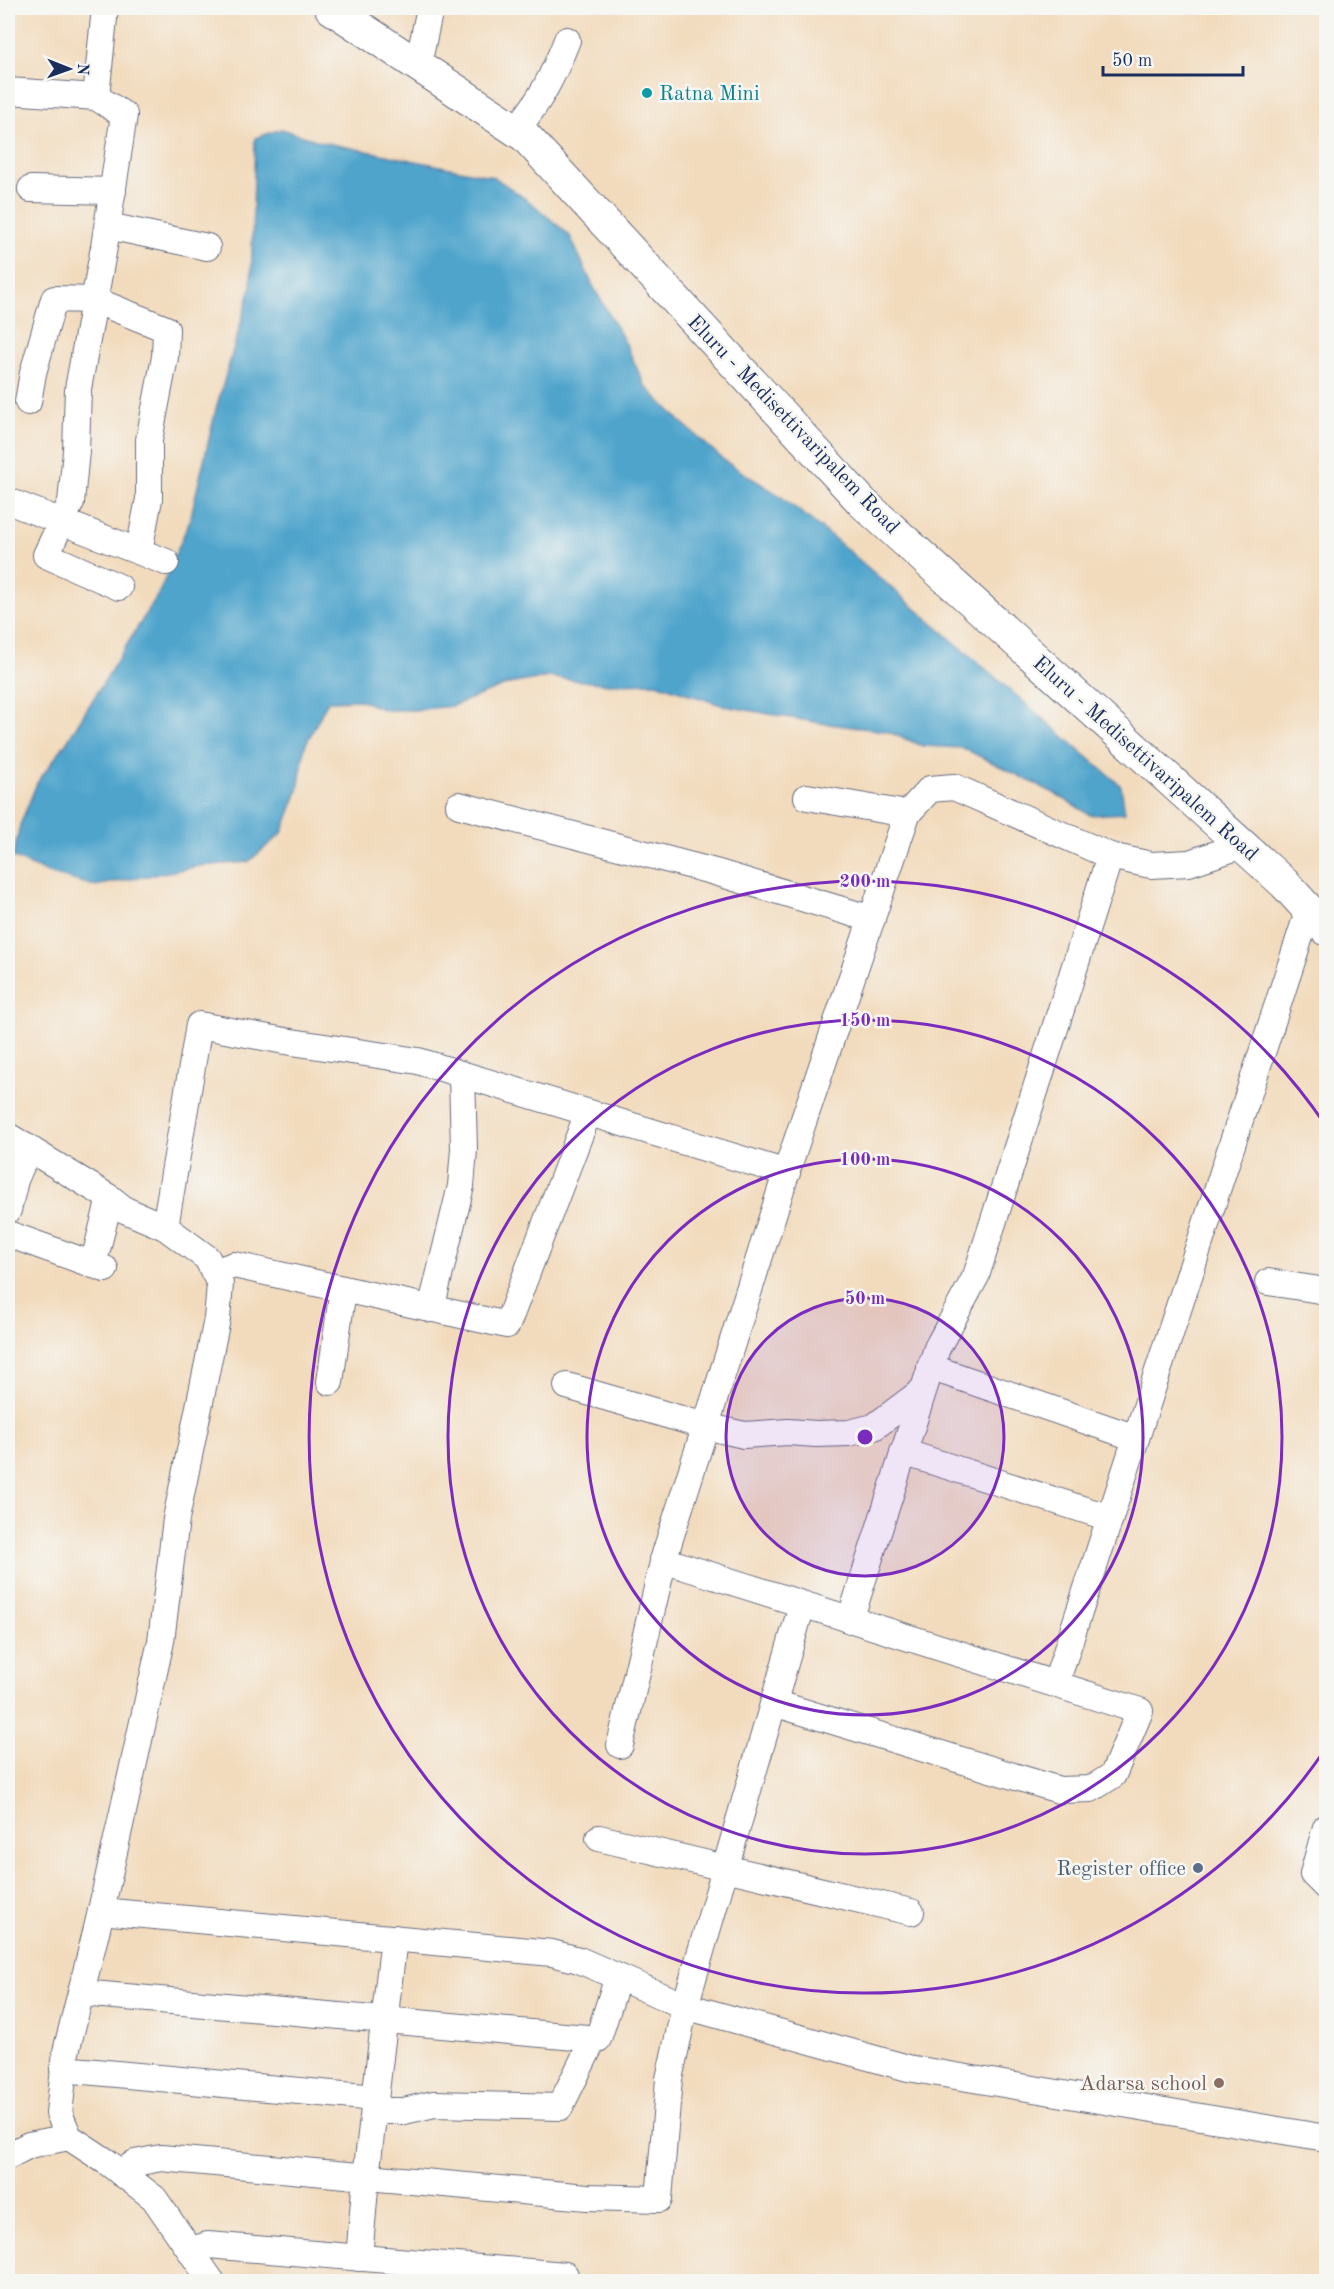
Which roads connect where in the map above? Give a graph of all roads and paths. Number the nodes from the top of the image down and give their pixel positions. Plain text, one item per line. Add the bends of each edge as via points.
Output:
1 (105, 8) edge
2 (331, 8) edge
3 (430, 8) edge
4 (567, 40) dead end
5 (418, 65) junction
6 (8, 91) edge
7 (96, 97) junction
8 (516, 130) junction
9 (31, 189) dead end
10 (113, 190) junction
11 (108, 226) junction
12 (207, 247) dead end
13 (94, 300) junction
14 (28, 402) dead end
15 (8, 501) edge
16 (62, 520) junction
17 (139, 551) junction
18 (166, 562) dead end
19 (119, 587) dead end
20 (807, 797) dead end
21 (459, 805) dead end
22 (907, 814) junction
23 (1243, 845) junction
24 (1110, 856) junction
25 (1320, 916) edge
26 (872, 919) junction
27 (462, 1075) junction
28 (588, 1113) junction
29 (18, 1142) edge
30 (786, 1173) junction
31 (111, 1198) junction
32 (8, 1210) edge
33 (165, 1227) junction
34 (8, 1234) edge
35 (214, 1272) junction
36 (1268, 1282) dead end
37 (343, 1289) junction
38 (1326, 1291) edge
39 (431, 1309) junction
40 (926, 1379) junction
41 (330, 1382) dead end
42 (567, 1386) dead end
43 (705, 1426) junction
44 (1136, 1438) junction
45 (903, 1452) junction
46 (1110, 1518) junction
47 (663, 1560) junction
48 (802, 1605) junction
49 (850, 1620) junction
50 (1056, 1683) junction
51 (774, 1703) junction
52 (620, 1745) dead end
53 (1326, 1827) edge
54 (599, 1838) dead end
55 (724, 1869) junction
56 (1326, 1887) edge
57 (101, 1911) junction
58 (911, 1912) dead end
59 (394, 1938) junction
60 (618, 1977) junction
61 (81, 1993) junction
62 (685, 2006) junction
63 (384, 2020) junction
64 (594, 2038) junction
65 (63, 2069) junction
66 (374, 2104) junction
67 (69, 2137) junction
68 (1326, 2138) edge
69 (8, 2156) edge
70 (121, 2173) junction
71 (366, 2177) junction
72 (191, 2250) junction
73 (359, 2258) junction
74 (565, 2275) dead end
75 (212, 2282) edge

1 - 7 street
2 - 5 main road, Eluru - Medisettivaripalem Road
3 - 5 street
4 - 8 street via 538,104
5 - 8 main road, Eluru - Medisettivaripalem Road
6 - 7 street
7 - 10 street via 124,115
8 - 23 main road, Eluru - Medisettivaripalem Road via 863,503
9 - 10 street
10 - 11 street
11 - 12 street
11 - 13 street
13 - 14 street via 54,299
13 - 16 street via 78,389 71,502
13 - 17 street via 166,329 165,357 149,440 149,500
15 - 16 street
16 - 17 street
16 - 19 street via 46,555
17 - 18 street
20 - 22 street
21 - 26 street via 715,872
22 - 24 street via 930,789 954,787
22 - 26 street
23 - 24 street via 1189,863 1151,865
23 - 25 main road, Eluru - Medisettivaripalem Road
24 - 40 street via 976,1276 952,1317
25 - 44 street
26 - 30 street
27 - 28 street
27 - 33 street via 418,1061 199,1025
27 - 39 street via 461,1186
28 - 30 street
28 - 39 street via 507,1325
29 - 31 street
29 - 32 street
30 - 43 street
31 - 33 street via 125,1210
31 - 34 street via 99,1267
33 - 35 street via 207,1258
35 - 37 street via 234,1265
35 - 57 street via 220,1284 217,1319 176,1519 161,1641
36 - 38 street
37 - 39 street
37 - 41 street
40 - 43 street via 874,1427 849,1433 744,1435
40 - 44 street
40 - 45 street
42 - 43 street
43 - 47 street
44 - 46 street
45 - 46 street
45 - 49 street
46 - 50 street
47 - 48 street
47 - 52 street
48 - 49 street
48 - 51 street
49 - 50 street
50 - 51 street via 1140,1711 1113,1775 1091,1790 1059,1790
51 - 55 street
53 - 56 street via 1313,1874
54 - 55 street
55 - 58 street
55 - 62 street
57 - 59 street
57 - 61 street
59 - 60 street via 552,1953
59 - 63 street
60 - 62 street
60 - 64 street via 598,2039
61 - 63 street
61 - 65 street
62 - 68 street via 908,2068
62 - 71 street via 669,2079 659,2199 587,2197
63 - 64 street
63 - 66 street
64 - 66 street via 560,2107 434,2104 404,2111
65 - 66 street
65 - 67 street via 59,2113
66 - 71 street
67 - 69 street via 29,2145
67 - 70 street
70 - 71 street via 135,2163 161,2158
70 - 72 street via 154,2198
71 - 73 street
72 - 73 street via 208,2245
72 - 75 street
73 - 74 street

